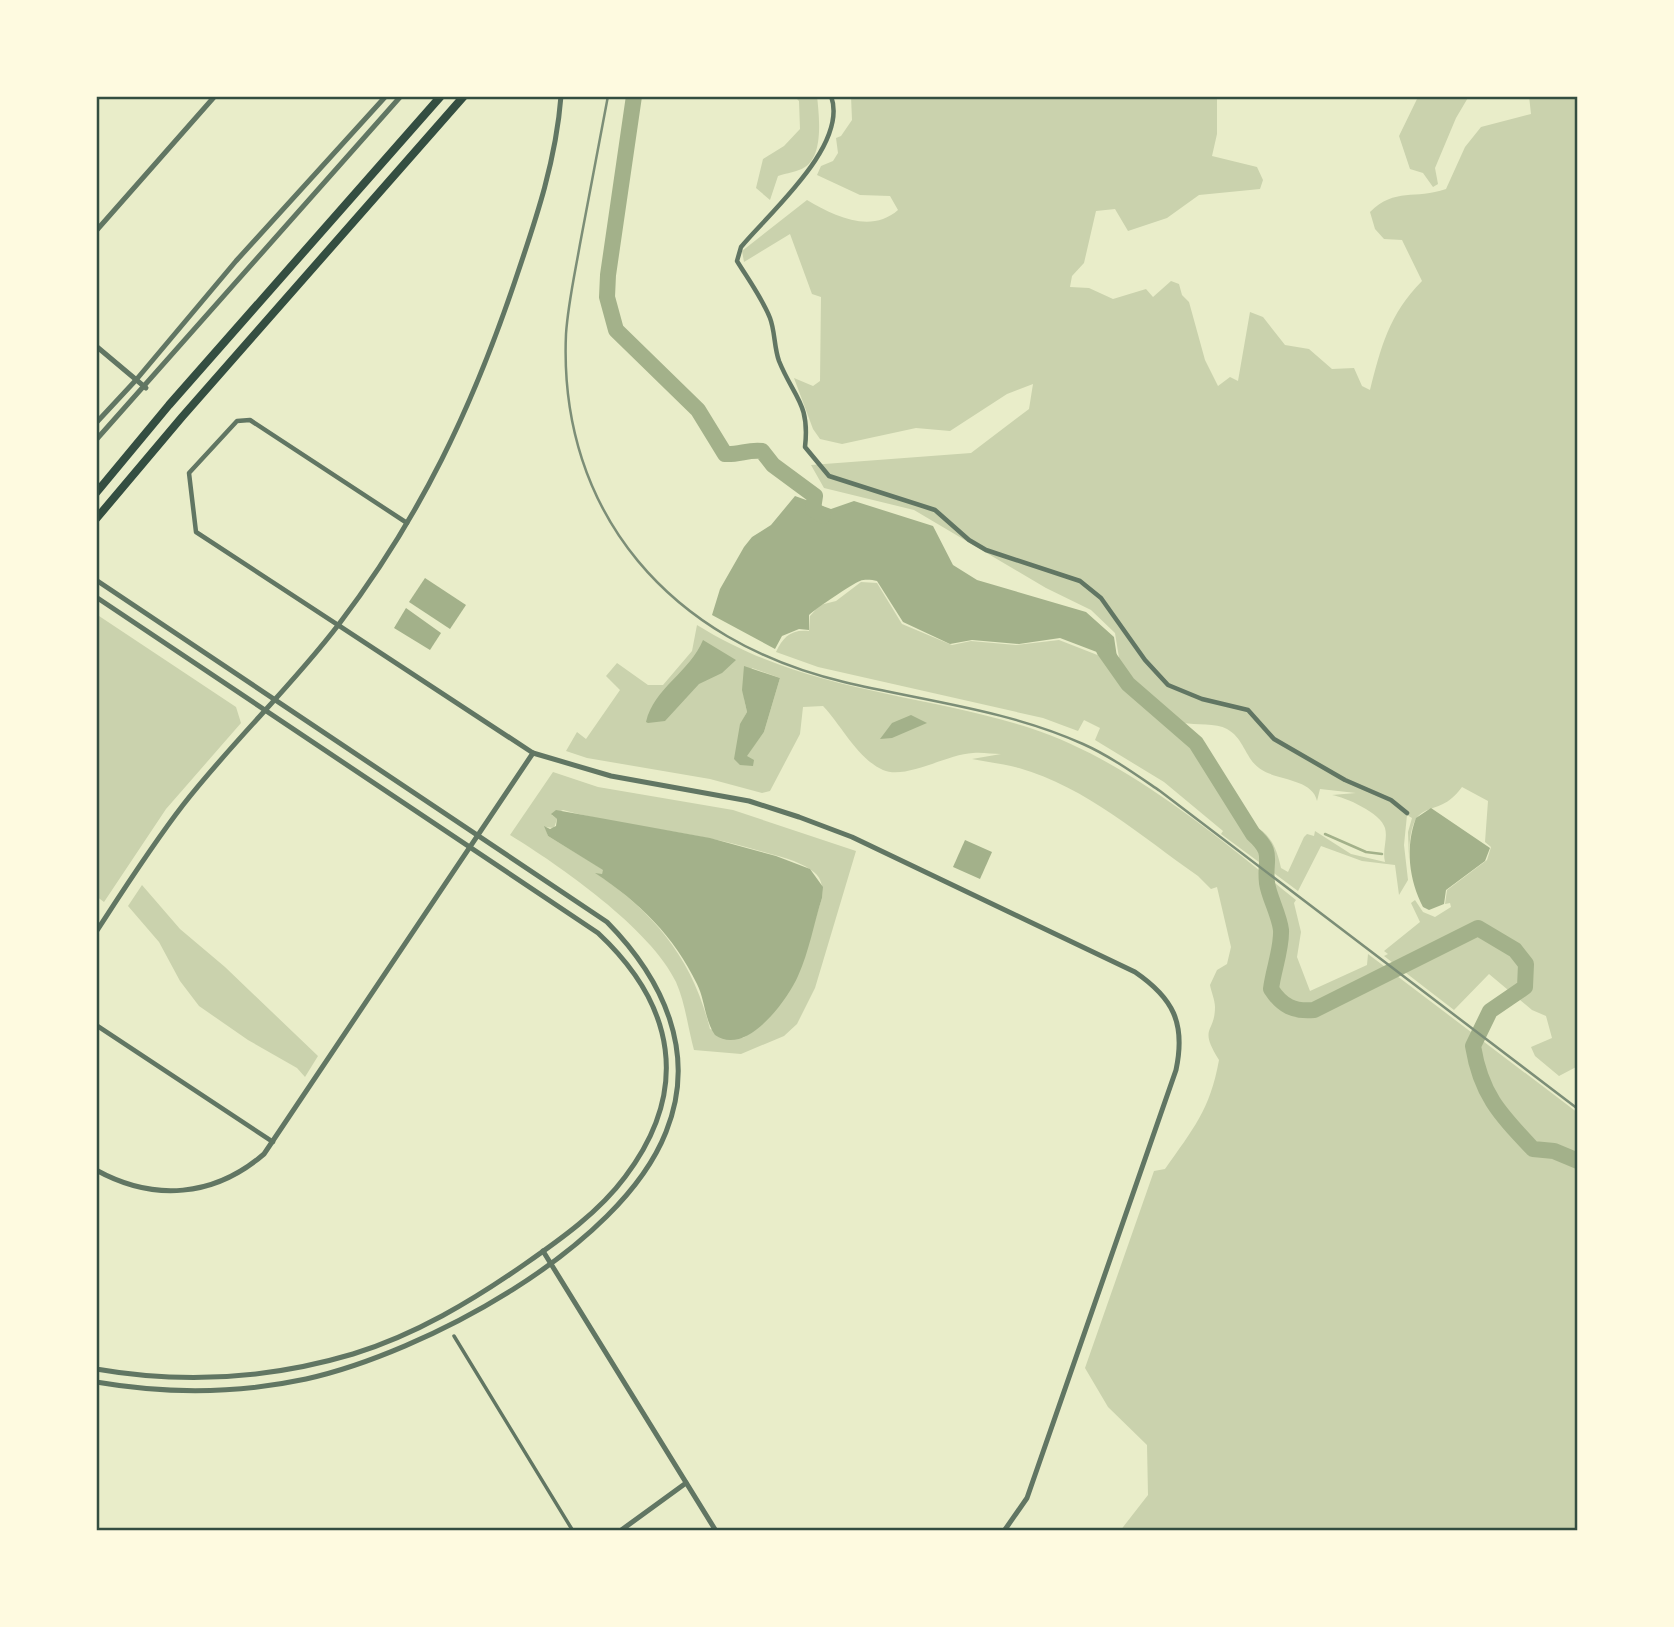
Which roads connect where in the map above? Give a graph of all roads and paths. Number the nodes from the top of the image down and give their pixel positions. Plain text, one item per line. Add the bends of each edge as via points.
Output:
1 (215, 96) edge
2 (386, 96) edge
3 (401, 96) edge
4 (441, 96) edge
5 (464, 96) edge
6 (561, 96) edge
7 (831, 96) edge
8 (96, 231) edge
9 (96, 346) edge
10 (136, 380) junction
11 (146, 388) junction
12 (96, 423) edge
13 (96, 440) edge
14 (96, 493) edge
15 (96, 519) edge
16 (407, 523) junction
17 (96, 580) edge
18 (96, 597) edge
19 (338, 625) junction
20 (275, 699) junction
21 (265, 710) junction
22 (533, 753) junction
23 (1407, 813) dead end
24 (480, 834) junction
25 (472, 847) junction
26 (96, 932) edge
27 (96, 1025) edge
28 (273, 1142) junction
29 (96, 1170) edge
30 (543, 1251) junction
31 (550, 1264) junction
32 (454, 1336) dead end
33 (96, 1369) edge
34 (96, 1382) edge
35 (686, 1483) junction
36 (573, 1531) edge
37 (620, 1531) edge
38 (716, 1531) edge
39 (1004, 1531) edge

1 - 8 street
2 - 10 street via 236,261
3 - 11 street
4 - 14 highway
5 - 15 highway
6 - 16 street via 546,190 499,328 444,460
7 - 23 street via 834,114 809,172 741,247 737,261 771,321 778,358 808,423 805,447 822,470 935,510 986,550 1080,581 1101,598 1168,685 1248,710 1274,739 1345,780 1391,800
9 - 10 street
10 - 11 street
10 - 12 street
11 - 13 street
16 - 19 street
16 - 19 street via 250,420 237,421 189,473 196,532
17 - 20 street
18 - 21 street
19 - 20 street
19 - 22 street
20 - 21 street
20 - 24 street
21 - 25 street
21 - 26 street via 184,804
22 - 24 street
22 - 39 street via 611,776 749,801 852,837 1135,972 1170,1003 1180,1041 1176,1070 1027,1498
24 - 25 street
24 - 31 street via 607,922 646,967 673,1023 678,1079 666,1133 633,1188
25 - 28 street
25 - 30 street via 575,915 612,946 638,974 662,1027 666,1076 653,1130 643,1150 601,1203
27 - 28 street
28 - 29 street via 245,1171 196,1189 147,1190
30 - 31 street
30 - 33 street via 445,1315 354,1353 263,1374 209,1378
31 - 34 street via 440,1330 356,1365 306,1378 208,1392
31 - 35 street
32 - 36 street
35 - 37 street
35 - 38 street

